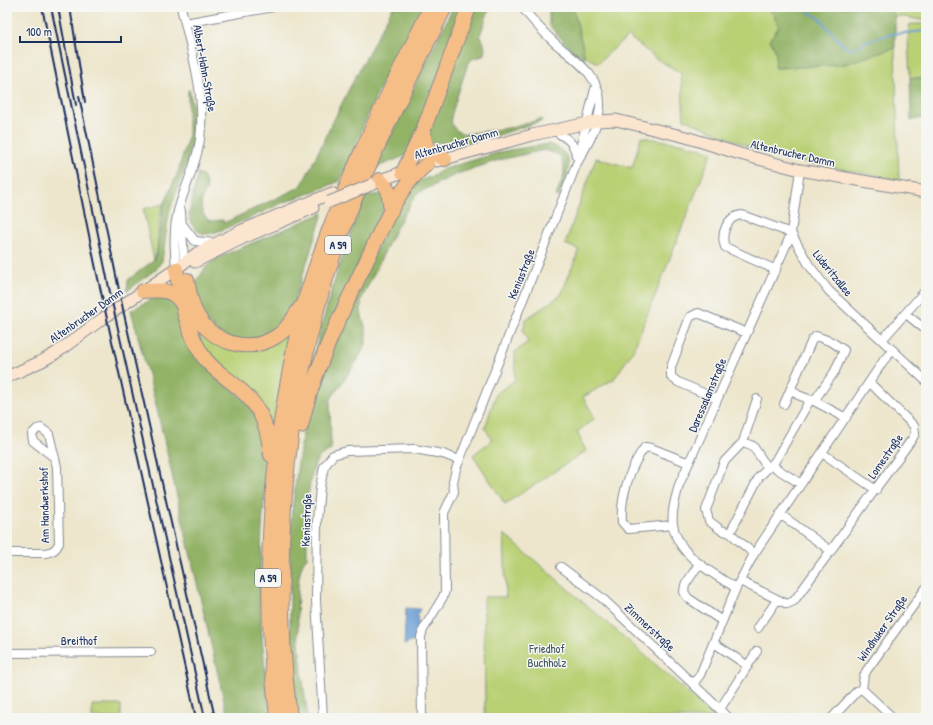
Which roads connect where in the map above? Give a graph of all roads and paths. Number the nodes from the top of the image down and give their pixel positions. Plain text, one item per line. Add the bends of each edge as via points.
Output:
1 (181, 7) edge
2 (273, 7) edge
3 (431, 7) edge
4 (445, 7) edge
5 (469, 7) edge
6 (522, 7) edge
7 (185, 23) junction
8 (593, 123) junction
9 (554, 130) junction
10 (423, 131) junction
11 (445, 159) junction
12 (577, 163) junction
13 (427, 164) junction
14 (800, 170) junction
15 (403, 172) junction
16 (375, 181) junction
17 (926, 192) edge
18 (330, 198) junction
19 (181, 203) junction
20 (390, 211) junction
21 (182, 224) junction
22 (791, 232) junction
23 (216, 243) junction
24 (182, 266) junction
25 (776, 270) junction
26 (143, 291) junction
27 (926, 291) edge
28 (306, 299) junction
29 (182, 304) junction
30 (906, 314) junction
31 (926, 330) edge
32 (747, 333) junction
33 (882, 340) junction
34 (892, 350) junction
35 (7, 377) edge
36 (926, 381) edge
37 (870, 383) junction
38 (791, 388) junction
39 (717, 399) junction
40 (757, 399) dead end
41 (812, 400) junction
42 (784, 404) dead end
43 (846, 418) junction
44 (743, 442) junction
45 (822, 453) junction
46 (55, 458) dead end
47 (459, 460) junction
48 (689, 463) junction
49 (769, 466) junction
50 (274, 472) junction
51 (801, 484) junction
52 (876, 490) junction
53 (283, 500) junction
54 (780, 514) junction
55 (673, 525) junction
56 (730, 533) junction
57 (831, 551) junction
58 (7, 553) edge
59 (754, 554) junction
60 (699, 564) junction
61 (561, 567) dead end
62 (740, 581) junction
63 (736, 588) junction
64 (926, 588) edge
65 (777, 600) junction
66 (722, 621) junction
67 (758, 628) dead end
68 (714, 643) junction
69 (757, 651) dead end
70 (151, 652) dead end
71 (7, 653) edge
72 (748, 666) junction
73 (694, 684) junction
74 (862, 689) junction
75 (720, 709) junction
76 (277, 718) edge
77 (290, 718) edge
78 (323, 718) edge
79 (422, 718) edge
80 (729, 718) edge
81 (832, 718) edge
82 (893, 718) edge

1 - 7 street, Albert-Hahn-Straße
2 - 7 street
3 - 28 highway, A 59 via 335,214
4 - 53 highway, A 59 via 397,105 349,213 334,256 303,367
5 - 10 highway
6 - 8 street via 544,32 588,72 600,100
7 - 19 street, Albert-Hahn-Straße via 200,97 202,122 200,140
8 - 9 main road, Altenbrucher Damm
8 - 12 street, Keniastraße
8 - 14 main road, Altenbrucher Damm via 616,120 657,129
9 - 11 main road, Altenbrucher Damm
9 - 12 street via 571,141 576,149
10 - 11 highway via 427,149
10 - 15 highway
11 - 13 main road, Altenbrucher Damm
12 - 47 street, Keniastraße
13 - 15 main road, Altenbrucher Damm
13 - 20 highway via 408,182
14 - 17 main road, Altenbrucher Damm
14 - 22 street
15 - 16 main road, Altenbrucher Damm
16 - 18 main road, Altenbrucher Damm, bridge
16 - 20 highway via 388,189
18 - 23 main road, Altenbrucher Damm via 283,212
18 - 24 main road, Altenbrucher Damm
19 - 21 street, Albert-Hahn-Straße
19 - 24 street, Albert-Hahn-Straße via 174,233
20 - 53 highway via 314,378
21 - 23 street via 195,241
21 - 24 street, Albert-Hahn-Straße
22 - 25 street, Daressalamstraße
22 - 25 street via 742,215 730,219 722,237 725,247
22 - 33 street, Lüderitzallee via 809,265 829,290
23 - 24 main road, Altenbrucher Damm
24 - 26 main road, Altenbrucher Damm
24 - 28 highway via 203,326 230,344 253,345 277,336 287,328
24 - 29 highway
25 - 32 street, Daressalamstraße
26 - 29 highway via 168,291 178,297
26 - 35 main road, Altenbrucher Damm via 56,353
27 - 30 street
28 - 50 highway, A 59 via 290,365
29 - 50 highway via 191,335 203,356 214,369 251,398 262,415 267,428
30 - 31 street
30 - 33 street
32 - 39 street, Daressalamstraße
32 - 39 street via 698,313 690,317 671,367 671,377
33 - 34 street, Lüderitzallee
34 - 36 street, Lüderitzallee
34 - 37 street
37 - 43 street
37 - 52 street, Lomestraße via 915,430 912,439
38 - 41 street via 798,396
38 - 41 street via 816,336 840,346 844,350 835,371
38 - 42 street
39 - 48 street, Daressalamstraße
40 - 44 street
41 - 43 street
41 - 49 street via 775,461
43 - 45 street
44 - 49 street via 753,446
44 - 56 street via 724,462 706,510 709,521
45 - 51 street
45 - 52 street, Lomestraße
46 - 58 street, Am Handwerkshof via 58,468 57,548 45,553
47 - 78 street, Keniastraße via 443,454 414,449 347,451 333,455 324,467 320,487 316,601
47 - 79 street, Keniastraße via 453,482 454,492 444,514 445,591 421,637
48 - 55 street, Daressalamstraße via 674,503
48 - 55 street via 645,447 631,472 623,501 622,522 628,529
49 - 51 street
49 - 56 street via 759,477
50 - 76 highway, A 59 via 268,577 269,625
51 - 54 street
52 - 57 street, Lomestraße
53 - 77 highway, A 59 via 282,624
54 - 57 street
54 - 59 street
55 - 60 street, Daressalamstraße via 683,547
56 - 59 street
57 - 65 street, Lomestraße via 794,602 787,604
59 - 62 street
60 - 63 street, Daressalamstraße
60 - 66 street via 685,585 684,592 688,598
61 - 73 street, Zimmerstraße via 602,598
62 - 63 street
62 - 65 street, Lomestraße
63 - 66 street
64 - 74 street, Windhuker Straße via 867,670
65 - 67 street
66 - 68 street
68 - 72 street
68 - 73 street
69 - 72 street
70 - 71 street, Breithof
72 - 75 street
73 - 75 street, Zimmerstraße
74 - 81 street via 857,691
74 - 82 street
75 - 80 street, Zimmerstraße

